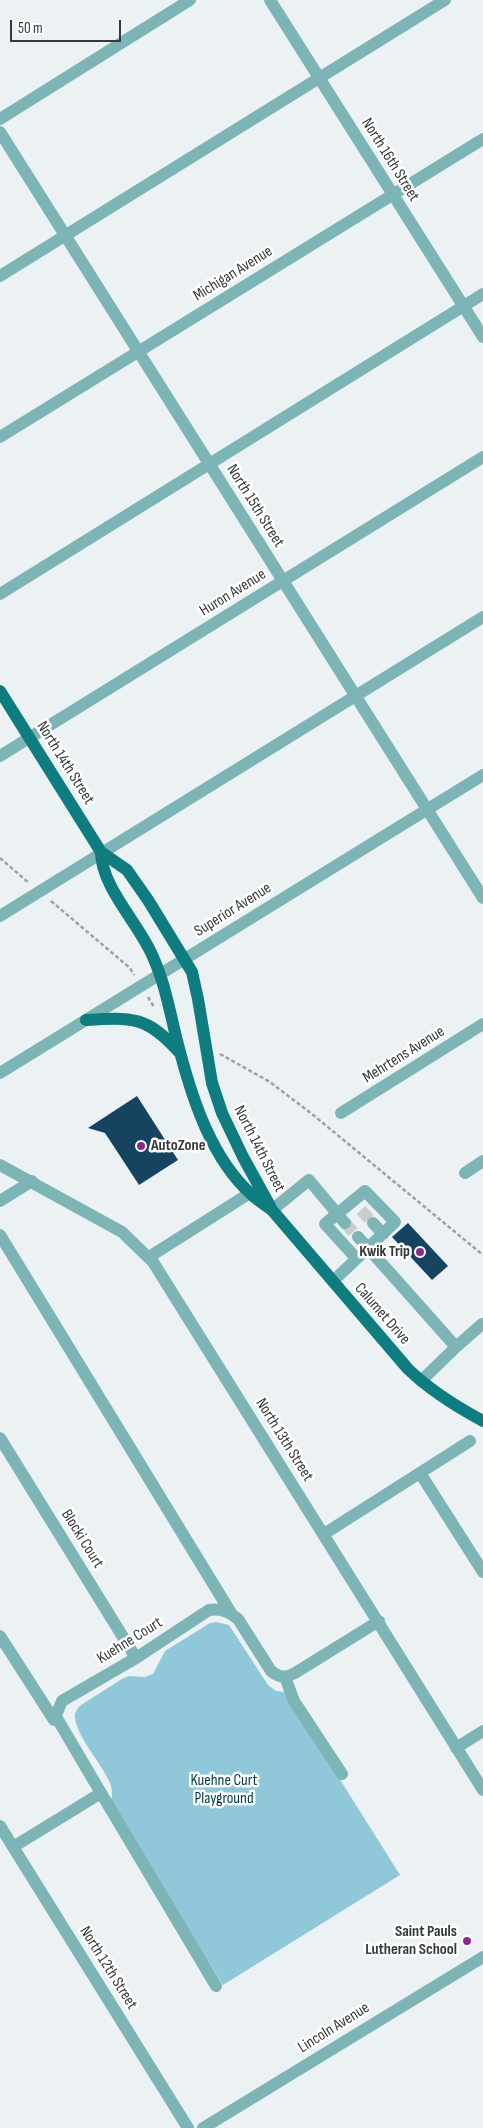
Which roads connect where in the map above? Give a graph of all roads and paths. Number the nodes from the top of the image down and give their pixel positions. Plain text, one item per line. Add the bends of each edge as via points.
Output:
1 (190, 0) edge
2 (270, 0) edge
3 (446, 0) edge
4 (320, 78) junction
5 (0, 119) edge
6 (0, 132) edge
7 (483, 139) edge
8 (393, 194) junction
9 (66, 236) junction
10 (0, 276) edge
11 (483, 294) edge
12 (464, 306) junction
13 (483, 337) edge
14 (139, 351) junction
15 (0, 438) edge
16 (483, 457) edge
17 (210, 465) junction
18 (283, 581) junction
19 (0, 594) edge
20 (483, 618) edge
21 (0, 691) edge
22 (355, 695) junction
23 (30, 738) junction
24 (0, 756) edge
25 (483, 775) edge
26 (427, 810) junction
27 (102, 852) junction
28 (0, 858) edge
29 (39, 891) junction
30 (483, 898) edge
31 (0, 916) edge
32 (184, 959) junction
33 (161, 974) junction
34 (142, 986) junction
35 (156, 1009) dead end
36 (86, 1020) junction
37 (483, 1024) edge
38 (180, 1052) junction
39 (220, 1054) dead end
40 (0, 1073) edge
41 (341, 1113) dead end
42 (483, 1161) edge
43 (0, 1165) edge
44 (465, 1173) dead end
45 (32, 1181) junction
46 (250, 1193) junction
47 (0, 1201) edge
48 (272, 1210) junction
49 (341, 1219) junction
50 (373, 1223) tunnel mouth
51 (383, 1234) junction
52 (0, 1235) edge
53 (358, 1237) tunnel mouth
54 (368, 1248) junction
55 (483, 1255) edge
56 (149, 1257) junction
57 (356, 1258) junction
58 (333, 1281) junction
59 (482, 1324) edge
60 (456, 1347) junction
61 (421, 1381) junction
62 (483, 1421) edge
63 (0, 1438) edge
64 (470, 1442) dead end
65 (420, 1473) junction
66 (324, 1534) junction
67 (483, 1572) edge
68 (231, 1613) junction
69 (379, 1621) junction
70 (0, 1636) edge
71 (136, 1658) junction
72 (285, 1678) junction
73 (54, 1720) junction
74 (483, 1731) edge
75 (456, 1748) junction
76 (342, 1774) dead end
77 (483, 1790) edge
78 (100, 1793) junction
79 (0, 1826) edge
80 (13, 1847) junction
81 (483, 1956) edge
82 (216, 1986) dead end
83 (188, 2128) edge
84 (203, 2128) edge

1 - 5 street
2 - 4 street, North 16th Street
3 - 4 street
4 - 8 street, North 16th Street
4 - 9 street
6 - 9 street, North 15th Street
7 - 8 street, Michigan Avenue
8 - 12 street, North 16th Street
8 - 14 street, Michigan Avenue
9 - 10 street
9 - 14 street, North 15th Street
11 - 12 street
12 - 13 street, North 16th Street
12 - 17 street
14 - 15 street, Michigan Avenue
14 - 17 street, North 15th Street
16 - 18 street, Huron Avenue
17 - 18 street, North 15th Street
17 - 19 street
18 - 22 street, North 15th Street
18 - 23 street, Huron Avenue
20 - 22 street
21 - 23 main road, North 14th Street
22 - 26 street, North 15th Street
22 - 27 street
23 - 24 street, Huron Avenue
23 - 27 main road, North 14th Street
25 - 26 street, Superior Avenue
26 - 30 street, North 15th Street
26 - 32 street, Superior Avenue
27 - 29 street
27 - 32 main road, North 14th Street via 127,870
27 - 33 main road, North 14th Street via 101,860 114,891 144,938
28 - 29 path
29 - 31 street
29 - 34 path via 130,968
32 - 33 street, Superior Avenue
32 - 48 main road, North 14th Street via 192,972 212,1083 222,1113
33 - 34 street, Superior Avenue
33 - 38 main road, North 14th Street
34 - 35 path
34 - 36 street, Superior Avenue
36 - 38 main road via 137,1020 158,1031
36 - 40 street, Superior Avenue
37 - 41 street, Mehrtens Avenue
38 - 46 main road, North 14th Street via 214,1146
39 - 55 path via 270,1082 312,1114
42 - 44 street
43 - 45 street, North 13th Street
45 - 47 street
45 - 56 street, North 13th Street via 122,1232
46 - 48 main road, North 14th Street
46 - 56 street
48 - 49 street via 309,1180
48 - 58 main road, Calumet Drive
49 - 51 street via 357,1206 365,1191 396,1222
49 - 57 street via 325,1224
50 - 51 street
51 - 54 street
52 - 68 street
53 - 54 street
54 - 57 street
54 - 60 street
56 - 66 street, North 13th Street
57 - 58 street
58 - 61 main road, Calumet Drive
59 - 60 street
60 - 61 street
61 - 62 main road, Calumet Drive via 451,1404
63 - 71 street, Blocki Court
64 - 65 street
65 - 66 street
65 - 67 street
66 - 69 street, North 13th Street
68 - 71 street, Kuehne Court via 210,1610
68 - 72 street via 271,1671
69 - 72 street
69 - 75 street, North 13th Street
70 - 73 street
71 - 73 street, Kuehne Court via 62,1701
72 - 76 street via 294,1701
73 - 78 street via 58,1720
74 - 75 street
75 - 77 street, North 13th Street
78 - 80 street
78 - 82 street
79 - 80 street, North 12th Street
80 - 83 street, North 12th Street
81 - 84 street, Lincoln Avenue

